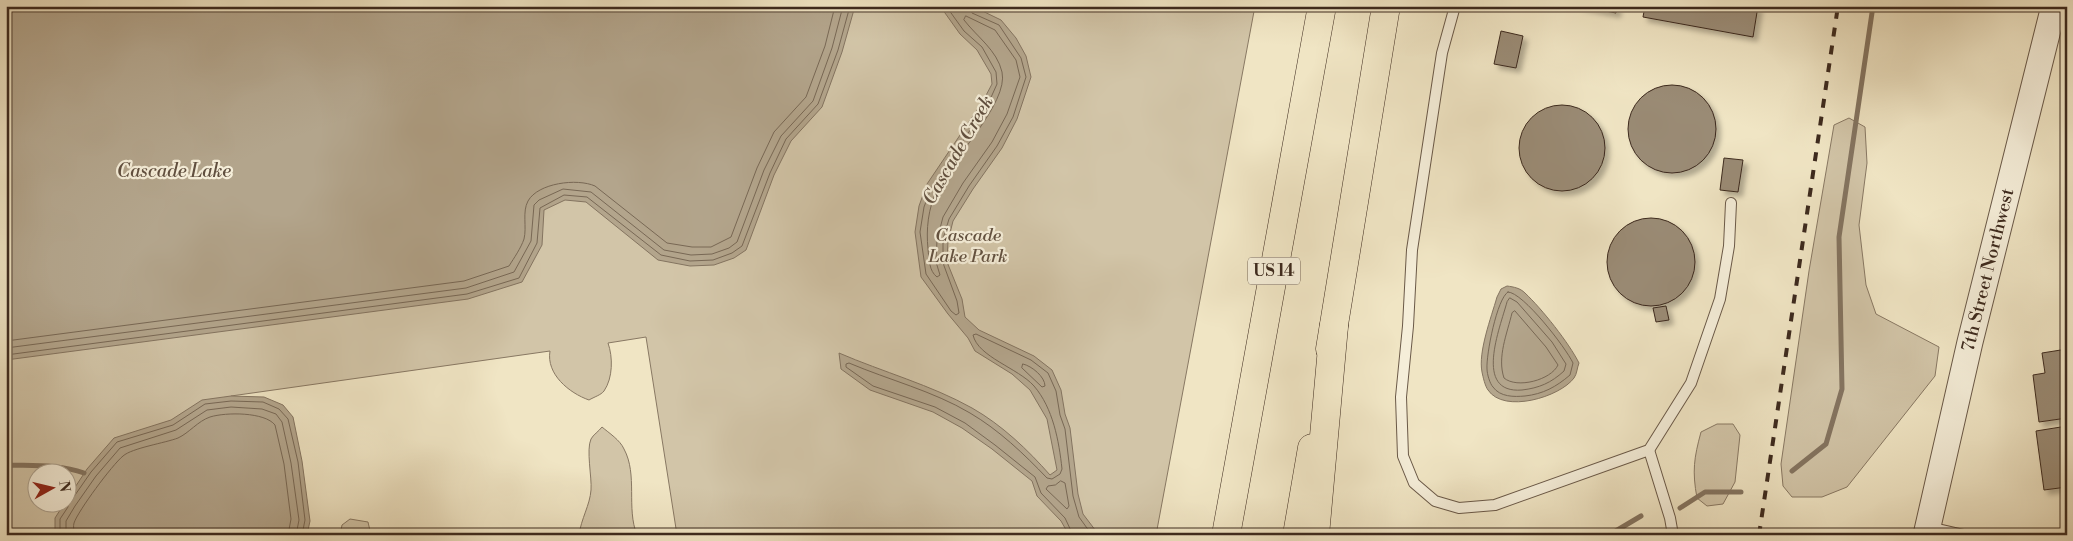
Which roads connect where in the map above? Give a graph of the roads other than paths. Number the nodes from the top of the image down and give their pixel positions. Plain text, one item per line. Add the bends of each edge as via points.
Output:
1 (1322, 6) edge
2 (1386, 6) edge
3 (1455, 6) edge
4 (2054, 6) edge
5 (1731, 203) dead end
6 (1334, 326) junction
7 (1649, 450) junction
8 (1926, 530) edge
9 (1226, 535) edge
10 (1297, 535) edge
11 (1314, 535) edge
12 (1673, 535) edge
13 (1964, 535) edge

1 - 9 highway, US 14
2 - 6 highway
3 - 7 lane via 1442,53 1412,250 1401,426 1403,456 1414,483 1436,501 1460,508 1495,505
4 - 8 street, 7th Street Northwest
5 - 7 lane via 1729,246 1720,300 1692,383
6 - 10 highway
6 - 11 highway
7 - 12 lane
8 - 13 lane

